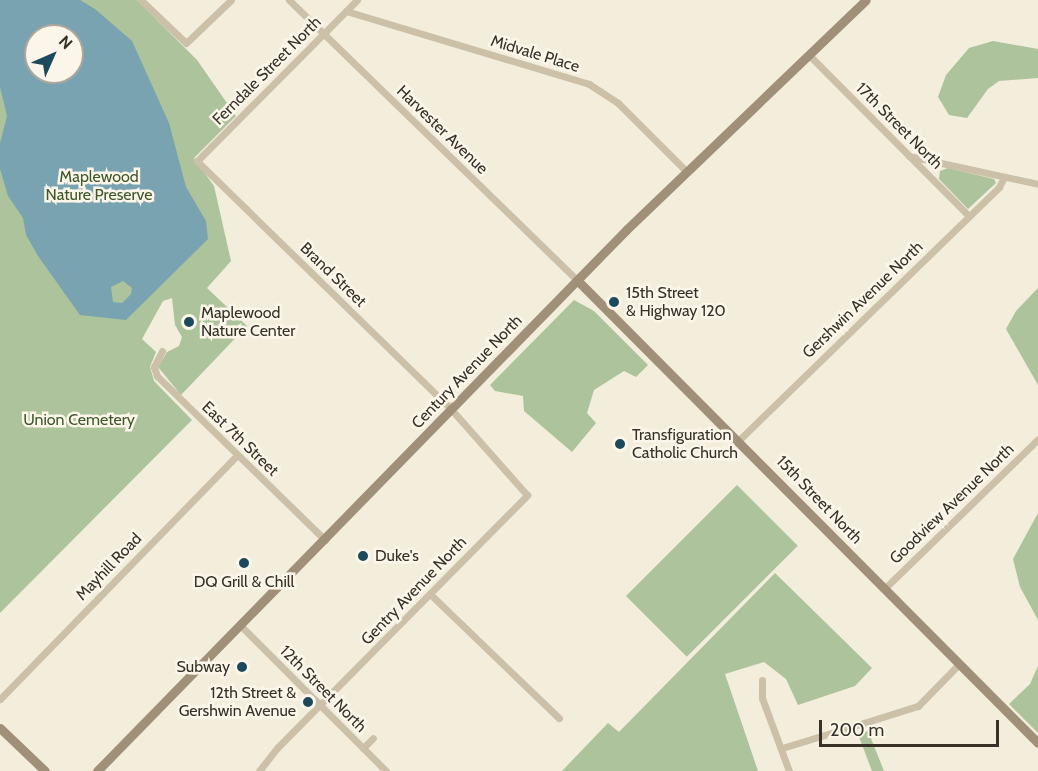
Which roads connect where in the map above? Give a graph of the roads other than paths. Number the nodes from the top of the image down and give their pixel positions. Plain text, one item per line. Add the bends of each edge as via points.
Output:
1 (141, 0) edge
2 (231, 0) edge
3 (289, 0) edge
4 (357, 0) edge
5 (866, 0) edge
6 (346, 11) junction
7 (323, 33) junction
8 (809, 55) junction
9 (909, 156) junction
10 (197, 161) joint
11 (687, 172) junction
12 (1004, 177) junction
13 (1038, 184) edge
14 (969, 216) junction
15 (577, 280) junction
16 (162, 351) dead end
17 (451, 409) junction
18 (1038, 439) edge
19 (738, 441) junction
20 (237, 454) junction
21 (526, 495) joint
22 (324, 540) junction
23 (884, 589) junction
24 (430, 594) junction
25 (241, 626) junction
26 (959, 664) junction
27 (762, 680) dead end
28 (0, 699) edge
29 (321, 705) junction
30 (559, 718) dead end
31 (854, 726) dead end
32 (0, 728) edge
33 (844, 729) dead end
34 (373, 738) dead end
35 (1038, 743) edge
36 (363, 748) junction
37 (782, 748) junction
38 (45, 771) edge
39 (97, 771) edge
40 (260, 771) edge
41 (386, 771) edge
42 (789, 771) edge

1 - 2 street via 186,43
3 - 7 street, Harvester Avenue
4 - 6 street, Ferndale Street North
5 - 8 main road, Century Avenue North
6 - 7 street, Ferndale Street North
6 - 11 street, Midvale Place via 589,84 618,104
7 - 10 street, Ferndale Street North
7 - 15 street, Harvester Avenue
8 - 9 street, 17th Street North
8 - 11 main road, Century Avenue North
9 - 12 street
9 - 14 street, 17th Street North
10 - 17 street, Brand Street
11 - 15 main road, Century Avenue North
12 - 13 street
12 - 14 street, Gershwin Avenue North
14 - 19 street, Gershwin Avenue North
15 - 17 main road, Century Avenue North
15 - 19 main road, 15th Street North
16 - 20 street, East 7th Street via 154,367 157,376
17 - 21 street, Brand Street
17 - 22 main road, Century Avenue North
18 - 23 street, Goodview Avenue North
19 - 23 main road, 15th Street North
20 - 22 street, East 7th Street
20 - 28 street, Mayhill Road
21 - 24 street, Gentry Avenue North
22 - 25 main road, Century Avenue North
23 - 26 main road, 15th Street North
24 - 29 street, Gentry Avenue North
24 - 30 street
25 - 29 street, 12th Street North
25 - 39 main road, Century Avenue North
26 - 31 street via 918,706
26 - 35 main road, 15th Street North
27 - 37 street via 762,698
29 - 36 street, 12th Street North
29 - 40 street via 277,748
32 - 38 main road
33 - 37 street
34 - 36 street
36 - 41 street, 12th Street North
37 - 42 street

